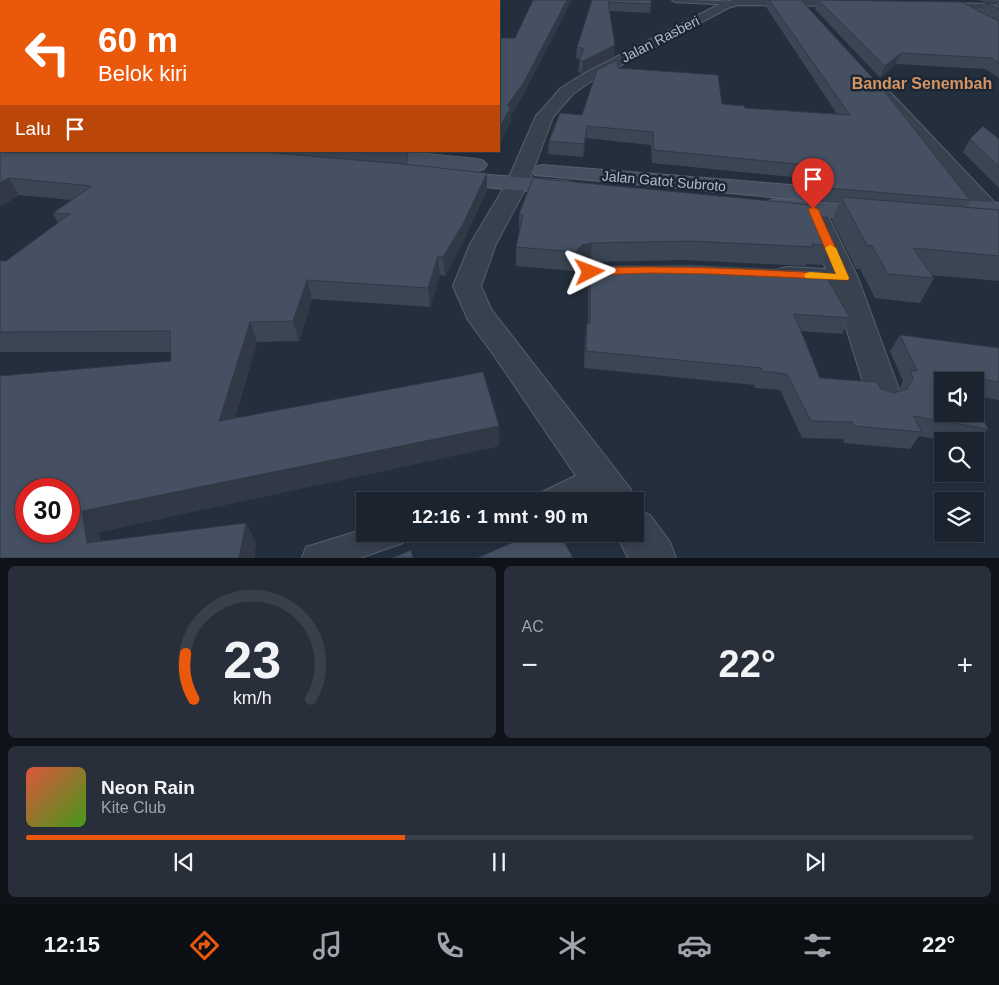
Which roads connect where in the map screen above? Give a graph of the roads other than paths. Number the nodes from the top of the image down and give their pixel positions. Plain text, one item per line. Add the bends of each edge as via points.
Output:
1 (675, 0) edge
2 (798, 1) edge
3 (735, 2) edge
4 (956, 6) junction
5 (999, 7) edge
6 (867, 8) edge
7 (813, 17) edge
8 (948, 20) edge
9 (982, 20) edge
10 (874, 84) edge
11 (336, 152) edge
12 (310, 165) edge
13 (520, 177) junction
14 (813, 209) junction
15 (901, 209) junction
16 (995, 215) edge
17 (768, 273) edge
18 (844, 278) junction
19 (884, 395) edge
20 (598, 476) junction
21 (567, 492) edge
22 (610, 492) edge
23 (366, 542) edge
24 (644, 542) edge
25 (316, 557) edge
26 (654, 558) edge

1 - 3 lane
2 - 3 street, Jalan Rasberi
2 - 6 street, Jalan Rasberi via 844,3
2 - 7 street
3 - 13 street, Jalan Rasberi via 588,77 567,91 545,116
4 - 5 street
4 - 8 street via 920,6
4 - 9 street
10 - 16 street
11 - 13 main road, Jalan Gatot Subroto
12 - 13 main road
13 - 14 main road
13 - 15 main road, Jalan Gatot Subroto
13 - 20 street, Jalan Rasberi via 483,244 467,286 478,313
14 - 15 main road
14 - 18 street
15 - 16 main road
17 - 18 street
18 - 19 street
20 - 21 lane
20 - 22 street, Jalan Rasberi
23 - 25 lane
24 - 26 street

